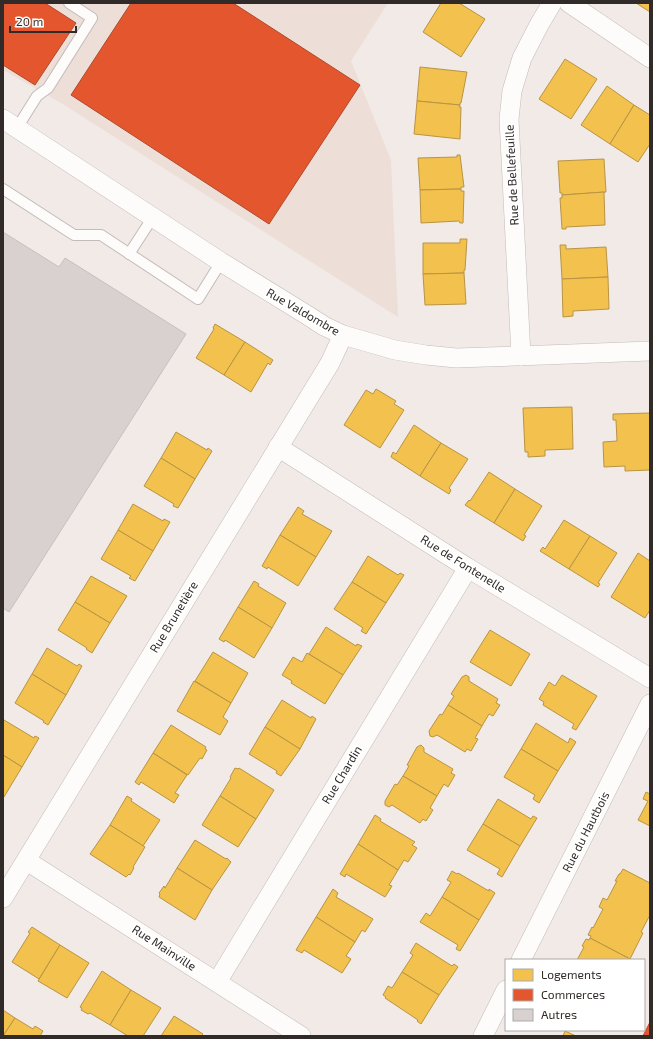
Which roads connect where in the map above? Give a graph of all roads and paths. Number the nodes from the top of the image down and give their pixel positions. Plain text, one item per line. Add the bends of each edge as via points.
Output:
1 (68, 3) edge
2 (552, 3) edge
3 (569, 3) edge
4 (650, 58) edge
5 (10, 124) edge
6 (3, 189) edge
7 (153, 217) junction
8 (129, 254) junction
9 (221, 262) junction
10 (343, 335) junction
11 (650, 351) edge
12 (521, 356) junction
13 (278, 447) junction
14 (468, 568) junction
15 (650, 678) edge
16 (650, 704) edge
17 (27, 861) junction
18 (3, 898) edge
19 (522, 959) edge
20 (217, 982) junction
21 (505, 992) edge
22 (301, 1036) edge
23 (483, 1036) edge

1 - 5 lane via 92,18 48,88
2 - 12 street, Rue de Bellefeuille via 522,58 512,91 509,120
3 - 4 street
5 - 7 street, Rue Valdombre
6 - 8 lane via 74,235 101,235
7 - 8 lane
7 - 9 street, Rue Valdombre
8 - 9 lane via 198,299
9 - 10 street, Rue Valdombre via 324,326
10 - 12 street, Rue Valdombre via 395,350 426,355 456,358
10 - 13 street, Rue Brunetière via 330,363
11 - 12 street, Rue Valdombre
13 - 14 street, Rue de Fontenelle
13 - 17 street, Rue Brunetière
14 - 15 street, Rue de Fontenelle
14 - 20 street, Rue Chardin
16 - 19 street, Rue du Hautbois
17 - 18 street, Rue Brunetière
17 - 20 street, Rue Mainville
20 - 22 street, Rue Mainville
21 - 23 street

